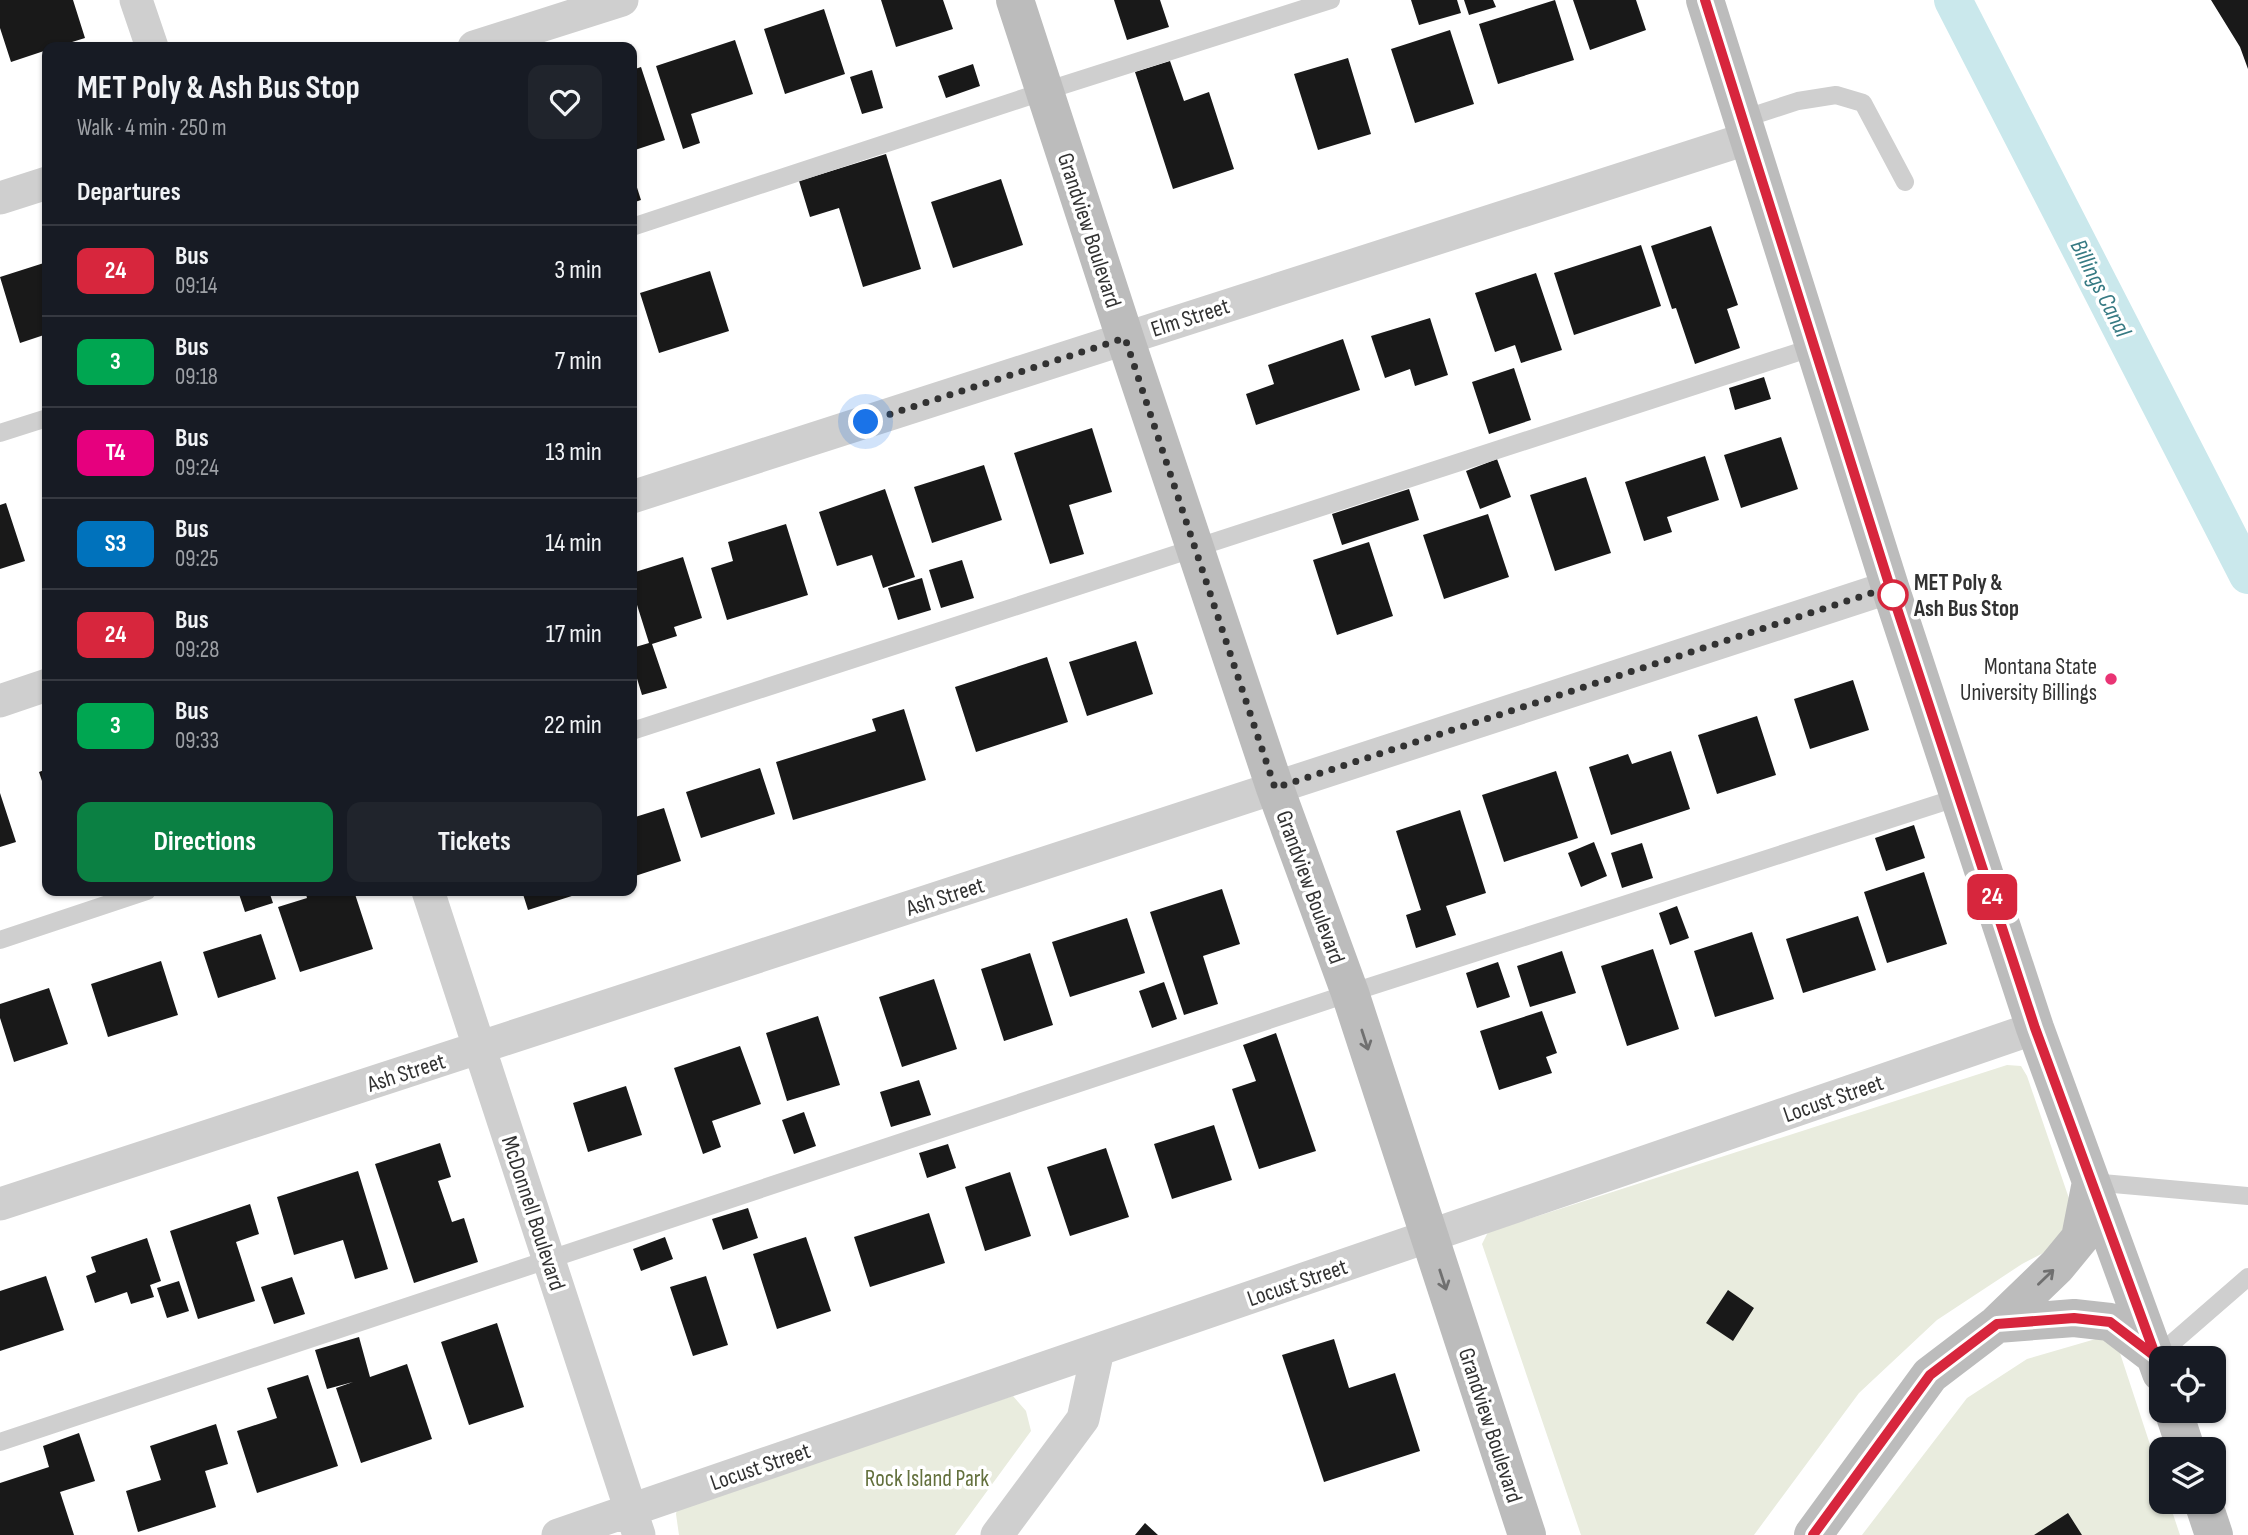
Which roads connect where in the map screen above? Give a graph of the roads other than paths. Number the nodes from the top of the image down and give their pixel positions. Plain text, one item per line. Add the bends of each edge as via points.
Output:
1 (136, 0) edge
2 (622, 0) edge
3 (1015, 0) edge
4 (1331, 0) edge
5 (1705, 0) edge
6 (150, 42) edge
7 (490, 42) edge
8 (1045, 91) junction
9 (1746, 128) junction
10 (1905, 182) dead end
11 (42, 185) edge
12 (0, 198) edge
13 (637, 224) edge
14 (1125, 338) junction
15 (1814, 347) junction
16 (42, 420) edge
17 (0, 433) edge
18 (637, 495) edge
19 (1195, 547) junction
20 (1890, 587) junction
21 (42, 687) edge
22 (0, 701) edge
23 (637, 729) edge
24 (1275, 788) junction
25 (1959, 797) junction
26 (132, 896) edge
27 (430, 896) edge
28 (0, 940) edge
29 (1350, 993) junction
30 (2035, 1028) junction
31 (480, 1048) junction
32 (2091, 1182) junction
33 (2248, 1196) edge
34 (0, 1204) edge
35 (1428, 1237) junction
36 (549, 1260) junction
37 (2248, 1277) edge
38 (1997, 1324) junction
39 (2152, 1346) edge
40 (2178, 1346) edge
41 (1098, 1350) junction
42 (2149, 1356) edge
43 (0, 1442) edge
44 (2207, 1514) edge
45 (635, 1523) edge
46 (585, 1530) edge
47 (558, 1535) edge
48 (997, 1535) edge
49 (1527, 1535) edge
50 (1813, 1535) edge
51 (2214, 1535) edge

1 - 6 street
2 - 7 street
3 - 8 street, Grandview Boulevard
4 - 8 lane
5 - 9 street
8 - 13 lane
8 - 14 street, Grandview Boulevard
9 - 10 lane via 1798,101 1836,95 1863,103
9 - 14 street, Elm Street
9 - 15 street
11 - 12 street
14 - 18 street, Elm Street
14 - 19 street, Grandview Boulevard
15 - 19 lane
15 - 20 street
16 - 17 lane
19 - 23 lane
19 - 24 street, Grandview Boulevard
20 - 24 street, Ash Street
20 - 25 street
21 - 22 street
24 - 29 street, Grandview Boulevard
24 - 31 street, Ash Street
25 - 29 lane
25 - 30 street
26 - 28 lane
27 - 31 street, McDonnell Boulevard
29 -> 35 street, Grandview Boulevard
29 - 36 lane
30 - 32 street
30 - 35 street, Locust Street
31 - 34 street, Ash Street
31 - 36 street, McDonnell Boulevard
32 - 33 lane
38 -> 32 street via 2080,1238
32 - 39 street
35 - 41 street, Locust Street
35 -> 49 street, Grandview Boulevard
36 - 43 lane
36 - 45 street, McDonnell Boulevard
37 - 40 lane
38 - 42 street via 2074,1318 2110,1322
38 - 50 street via 1930,1375
41 - 45 street, Locust Street
41 - 48 street via 1083,1419
44 - 51 street
45 - 46 street, Locust Street
46 - 47 street, Locust Street

